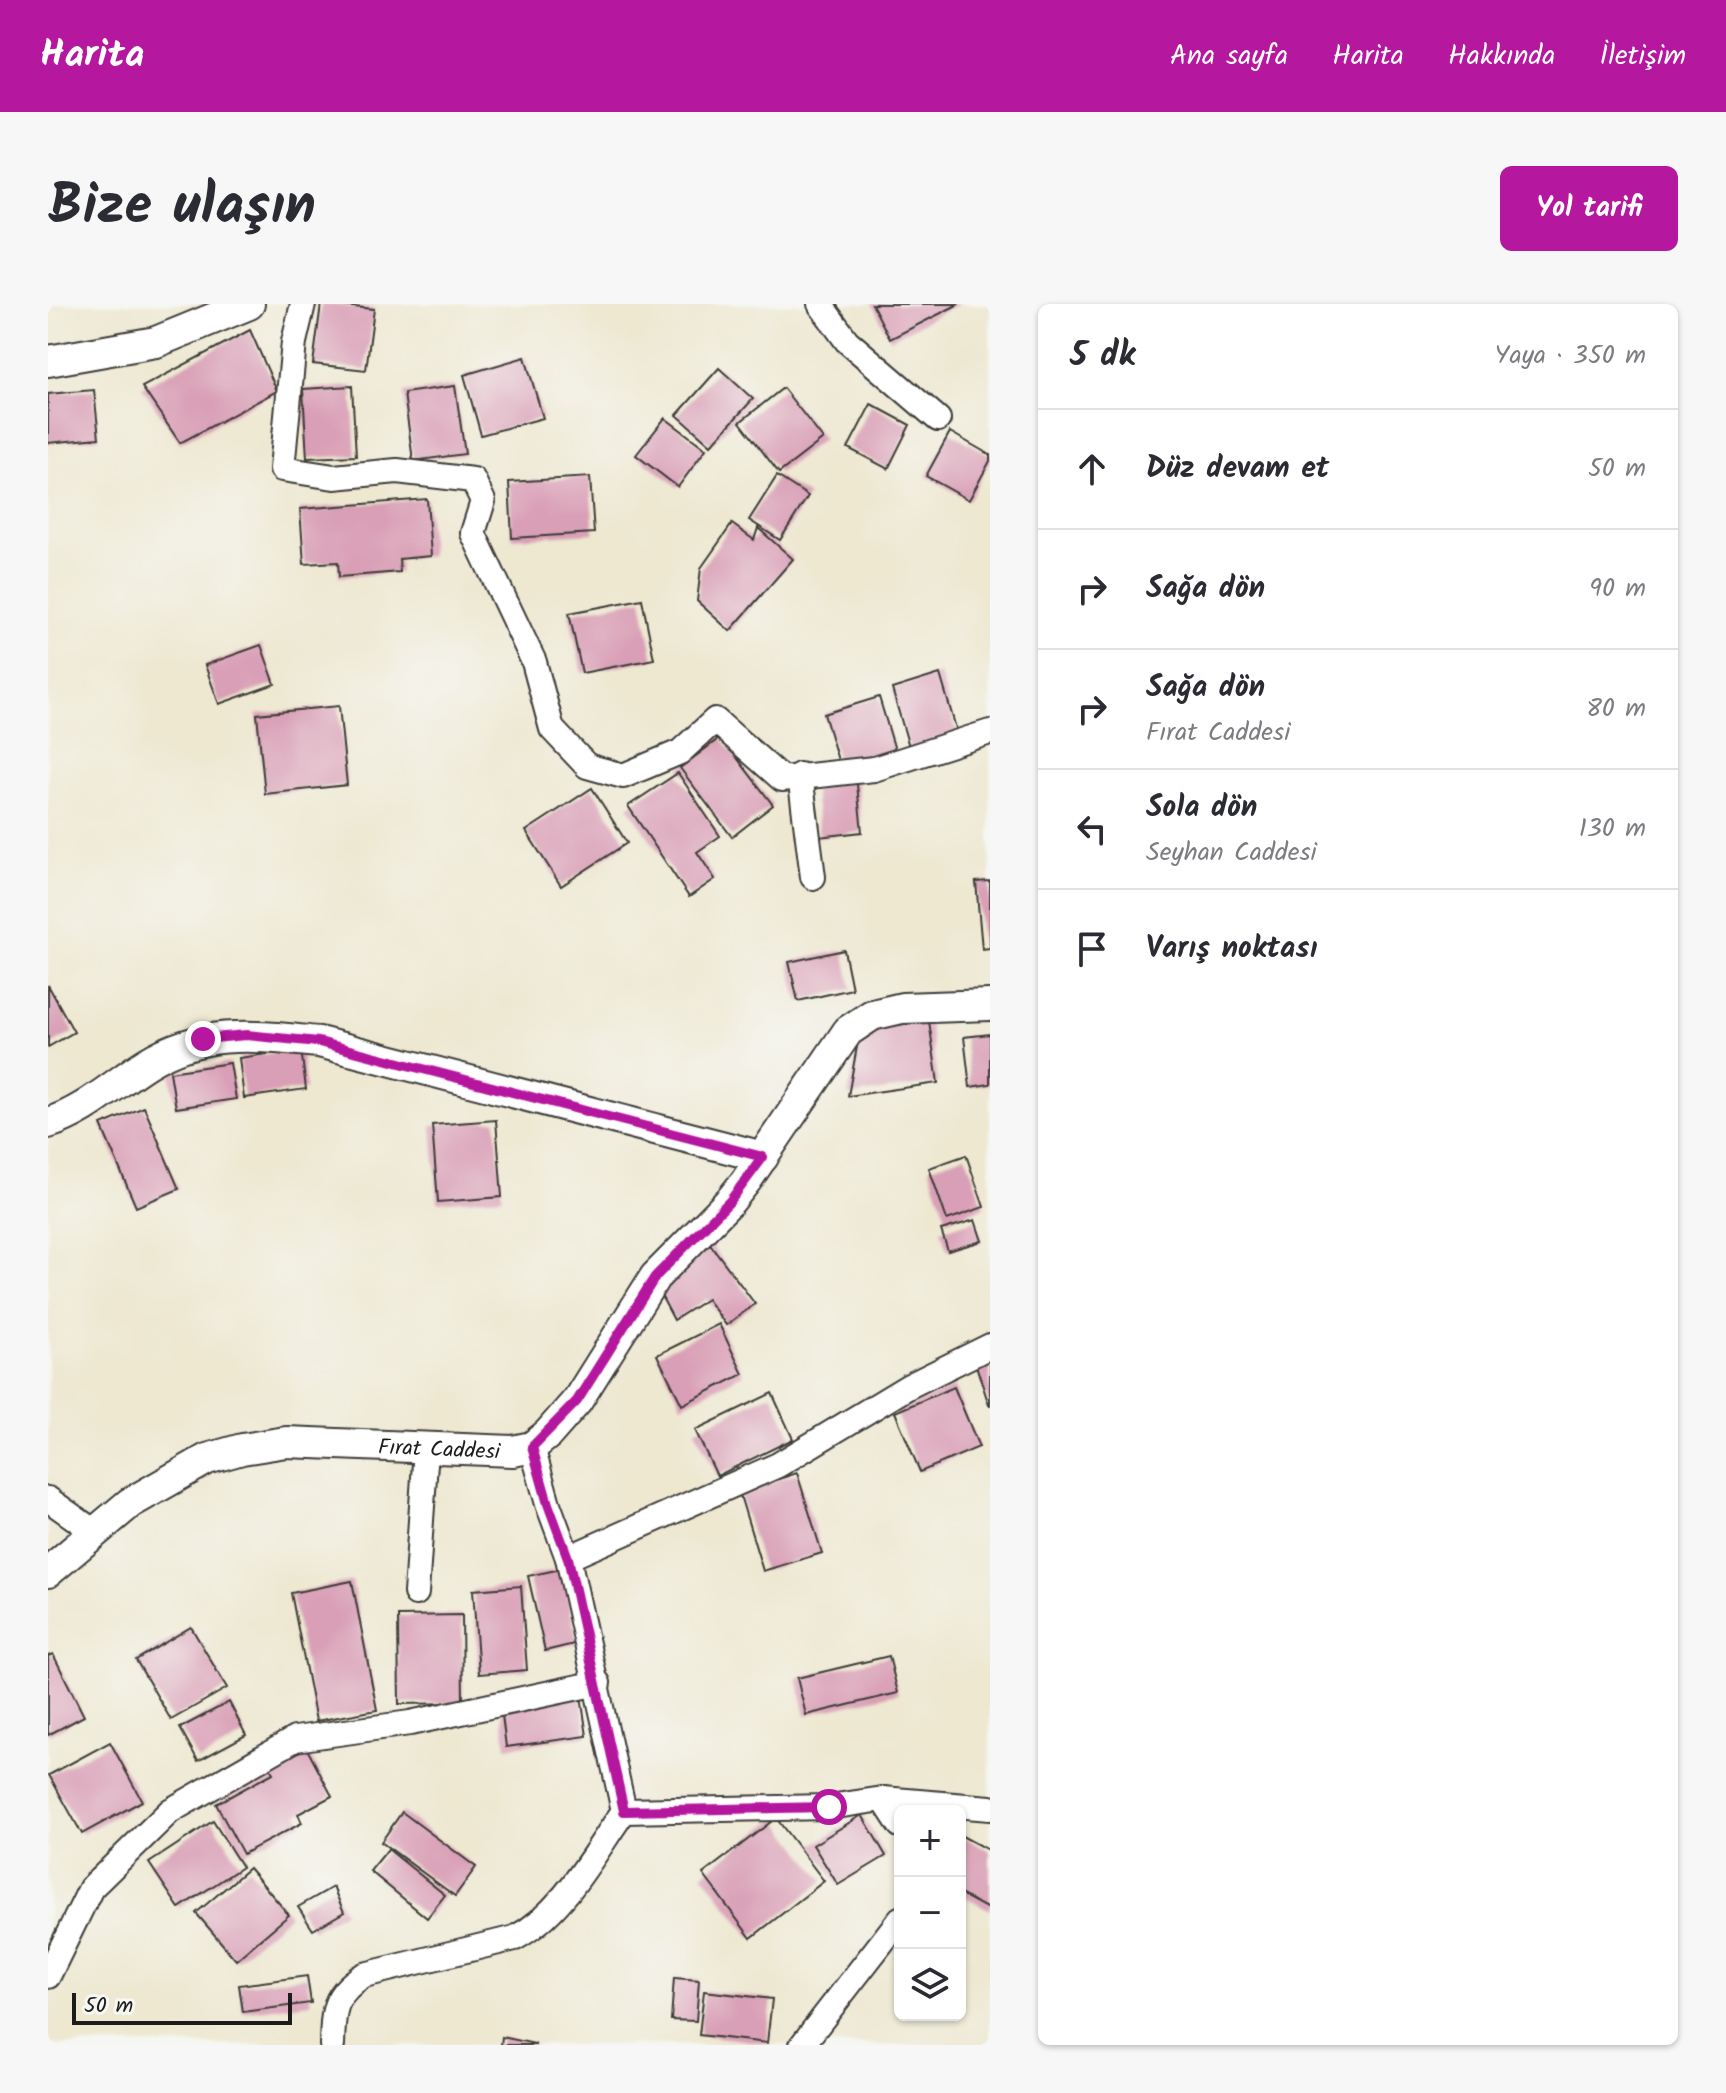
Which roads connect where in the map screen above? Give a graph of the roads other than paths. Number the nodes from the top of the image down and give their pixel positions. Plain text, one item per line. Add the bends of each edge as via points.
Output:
1 (249, 304) edge
2 (303, 304) edge
3 (820, 304) edge
4 (48, 361) edge
5 (938, 419) dead end
6 (990, 733) edge
7 (800, 775) junction
8 (813, 877) dead end
9 (990, 1005) edge
10 (48, 1123) edge
11 (763, 1157) junction
12 (990, 1346) edge
13 (532, 1447) junction
14 (426, 1448) junction
15 (48, 1499) edge
16 (96, 1533) junction
17 (568, 1558) junction
18 (48, 1572) edge
19 (416, 1593) dead end
20 (598, 1683) junction
21 (883, 1799) junction
22 (990, 1808) edge
23 (624, 1811) junction
24 (894, 1816) edge
25 (894, 1927) edge
26 (48, 1976) edge
27 (332, 2045) edge
28 (802, 2045) edge

1 - 4 street via 156,342
2 - 7 street via 294,342 282,469 334,477 397,471 473,480 483,501 473,533 534,662 552,729 587,766 623,776 680,752 715,720 782,779
3 - 5 street via 847,341
6 - 7 street via 874,769
7 - 8 street
9 - 11 street, Fırat Caddesi via 902,1008 872,1015 848,1031
10 - 11 street via 176,1047 246,1035 319,1042
11 - 13 street, Fırat Caddesi via 730,1201 655,1277 577,1401
12 - 17 street via 909,1386 778,1465
13 - 14 street, Fırat Caddesi
13 - 17 street
14 - 16 street, Fırat Caddesi via 286,1442 242,1449 167,1479
14 - 19 street
15 - 16 street
16 - 18 street, Fırat Caddesi
17 - 20 street
20 - 23 street
20 - 26 street via 410,1723 295,1739 170,1811 91,1888
21 - 22 street
21 - 23 street via 829,1807
21 - 24 street
23 - 27 street via 556,1906 532,1929 515,1938 364,1975 352,1983 337,2001
25 - 28 street

